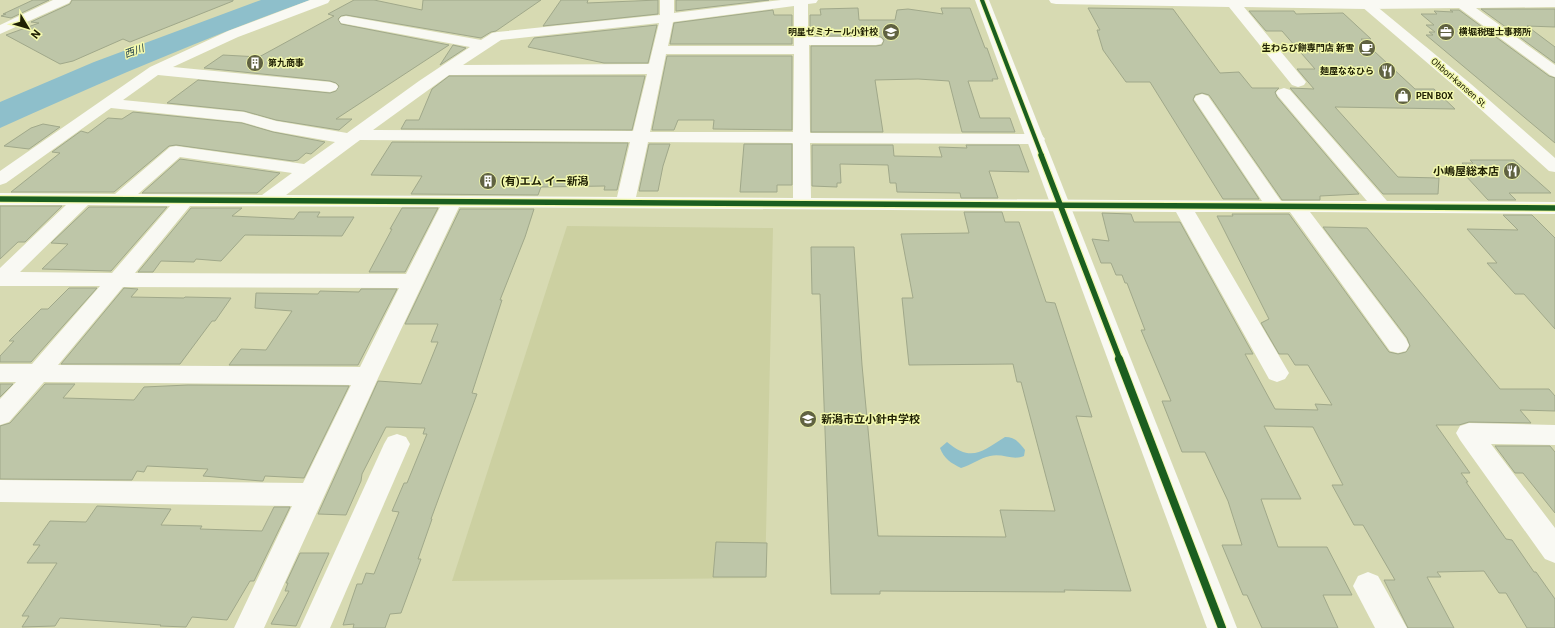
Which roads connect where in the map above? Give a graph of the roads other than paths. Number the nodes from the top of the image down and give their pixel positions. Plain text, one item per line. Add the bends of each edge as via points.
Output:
1 (64, 0) edge
2 (323, 0) edge
3 (667, 0) edge
4 (982, 0) edge
5 (1056, 0) edge
6 (806, 1) edge
7 (1364, 2) edge
8 (1464, 2) edge
9 (1233, 3) junction
10 (1552, 9) edge
11 (667, 18) junction
12 (346, 20) dead end
13 (0, 30) edge
14 (876, 41) dead end
15 (483, 45) junction
16 (801, 45) junction
17 (660, 50) junction
18 (656, 69) junction
19 (155, 70) junction
20 (447, 70) junction
21 (1555, 72) edge
22 (1298, 82) dead end
23 (330, 87) dead end
24 (1284, 93) dead end
25 (1202, 100) dead end
26 (107, 103) junction
27 (640, 136) junction
28 (354, 137) junction
29 (802, 138) junction
30 (1036, 139) junction
31 (1555, 167) edge
32 (308, 170) junction
33 (0, 179) edge
34 (0, 199) edge
35 (186, 199) junction
36 (82, 200) junction
37 (121, 200) junction
38 (267, 200) junction
39 (452, 202) junction
40 (625, 203) junction
41 (802, 204) junction
42 (1060, 204) junction
43 (1182, 205) junction
44 (1275, 206) junction
45 (1295, 206) junction
46 (1382, 207) junction
47 (1555, 208) edge
48 (1, 279) edge
49 (118, 279) junction
50 (413, 281) junction
51 (1398, 345) dead end
52 (0, 373) edge
53 (38, 373) junction
54 (1276, 373) dead end
55 (367, 376) junction
56 (0, 415) edge
57 (1555, 435) edge
58 (397, 444) dead end
59 (0, 491) edge
60 (311, 495) junction
61 (1555, 550) edge
62 (1368, 586) dead end
63 (249, 628) edge
64 (315, 628) edge
65 (1222, 628) edge
66 (1392, 628) edge

1 - 13 street
2 - 19 street via 201,47
3 - 11 street
4 - 30 street
5 - 9 street
6 - 11 street
6 - 16 street
7 - 8 street
7 - 9 street
7 - 31 street, Ohbori-kansen St.
8 - 10 street via 1531,3
8 - 21 street
9 - 22 street
11 - 15 street via 497,36
11 - 17 street
12 - 15 street
14 - 16 street
15 - 20 street
16 - 17 street
16 - 29 street
17 - 18 street
18 - 20 street
18 - 27 street
19 - 23 street
19 - 26 street
20 - 28 street
24 - 46 street
25 - 44 street
26 - 28 street via 244,117 273,126
26 - 33 street
27 - 28 street
27 - 29 street
27 - 40 street
28 - 32 street
29 - 30 street
29 - 41 street
30 - 42 street
32 - 37 street via 176,151
32 - 38 street
34 - 36 street
35 - 37 street
35 - 38 street
35 - 49 street
36 - 37 street
36 - 48 street
38 - 39 street
39 - 40 street
39 - 50 street
40 - 41 street
41 - 42 street
42 - 43 street
42 - 65 street
43 - 44 street
43 - 54 street
44 - 45 street
45 - 46 street
45 - 51 street
46 - 47 street
48 - 49 street
49 - 50 street
49 - 53 street
50 - 55 street
52 - 53 street
53 - 55 street
53 - 56 street
55 - 60 street
57 - 61 street via 1469,433
58 - 64 street
59 - 60 street
60 - 63 street
62 - 66 street

